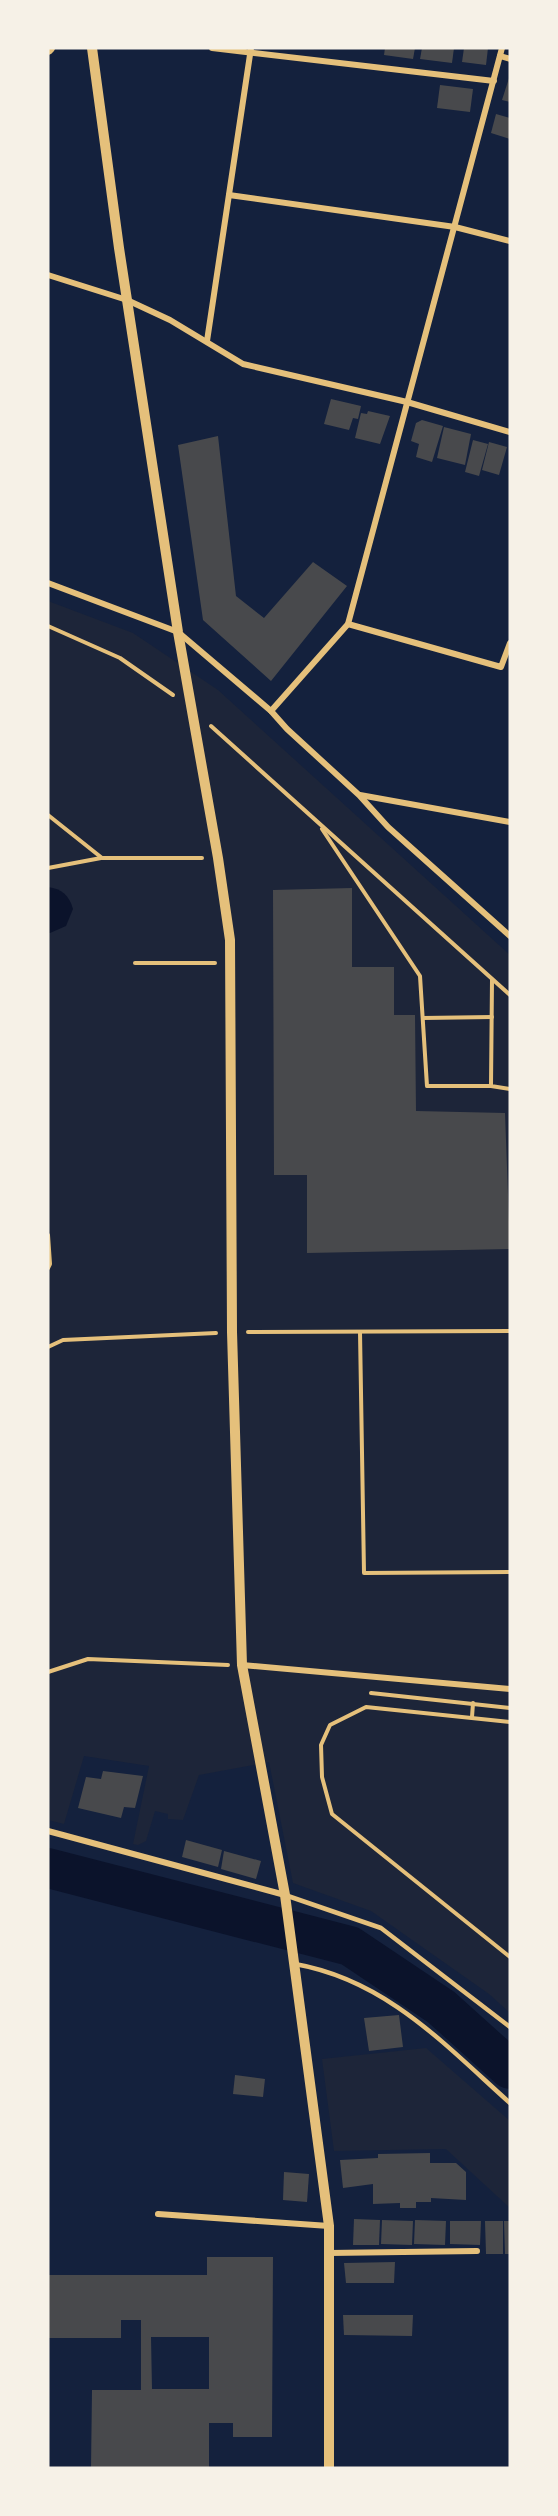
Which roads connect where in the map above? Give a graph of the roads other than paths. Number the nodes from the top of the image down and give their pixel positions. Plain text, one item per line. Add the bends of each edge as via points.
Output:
1 (92, 48) edge
2 (212, 48) edge
3 (502, 48) edge
4 (250, 50) edge
5 (500, 56) junction
6 (510, 59) edge
7 (494, 81) junction
8 (229, 195) junction
9 (455, 227) junction
10 (510, 241) edge
11 (48, 275) edge
12 (127, 300) junction
13 (207, 341) junction
14 (407, 402) junction
15 (510, 432) edge
16 (48, 583) edge
17 (348, 624) junction
18 (178, 632) junction
19 (510, 643) edge
20 (501, 667) junction
21 (510, 670) edge
22 (271, 711) junction
23 (359, 795) junction
24 (510, 822) edge
25 (510, 936) edge
26 (242, 1665) junction
27 (510, 1689) edge
28 (48, 1832) edge
29 (285, 1895) junction
30 (295, 1964) junction
31 (510, 2027) edge
32 (510, 2103) edge
33 (158, 2214) dead end
34 (329, 2226) junction
35 (477, 2252) dead end
36 (329, 2253) junction
37 (329, 2468) edge

1 - 12 street
2 - 4 street
3 - 5 street
4 - 7 street
4 - 8 street
5 - 6 street
5 - 7 street
7 - 9 street
8 - 9 street
8 - 13 street
9 - 10 street
9 - 14 street
11 - 12 street
12 - 13 street
12 - 18 street
13 - 14 street via 243,364
14 - 15 street
14 - 17 street
16 - 18 street
17 - 20 street
17 - 22 street
18 - 22 street
18 - 26 street via 230,940 232,1332
19 - 20 street
20 - 21 street
22 - 23 street
23 - 24 street
23 - 25 street via 388,827
26 - 27 street
26 - 29 street
28 - 29 street
29 - 30 street
29 - 31 lane via 381,1928
30 - 32 lane via 324,1969 375,1992 420,2023
30 - 34 street
33 - 34 street
34 - 36 street
35 - 36 street
36 - 37 street

